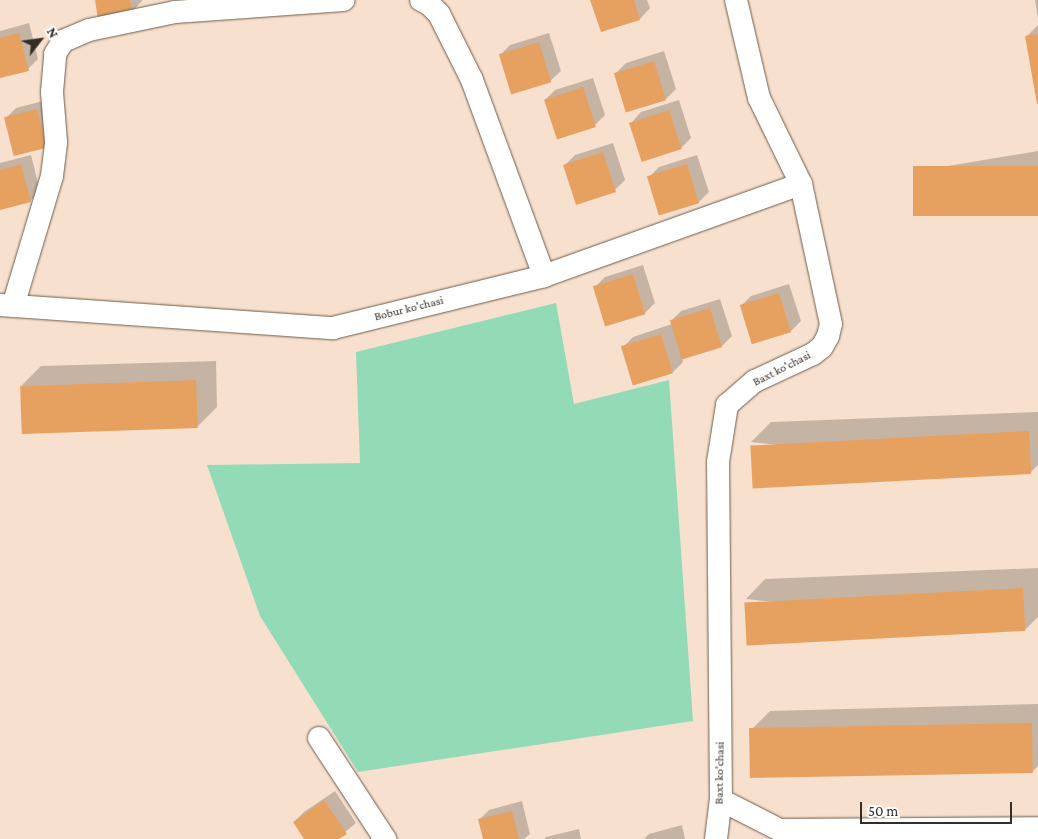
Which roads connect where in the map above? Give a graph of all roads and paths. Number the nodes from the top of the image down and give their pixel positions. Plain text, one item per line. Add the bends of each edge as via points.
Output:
1 (344, 0) edge
2 (421, 0) edge
3 (736, 0) edge
4 (801, 184) junction
5 (544, 276) junction
6 (7, 306) edge
7 (319, 738) dead end
8 (721, 800) junction
9 (1038, 828) edge
10 (385, 839) edge
11 (716, 839) edge

1 - 6 street via 176,12 89,30 63,41 55,54 53,74 56,142 52,176
2 - 5 street via 439,14 472,80
3 - 4 street, Baxt ko'chasi via 759,98
4 - 5 street, Bobur ko'chasi
4 - 8 street, Baxt ko'chasi via 831,324 822,347 755,381 727,406 718,462
5 - 6 street, Bobur ko'chasi via 333,328
7 - 10 street
8 - 9 street via 780,830
8 - 11 street, Baxt ko'chasi

